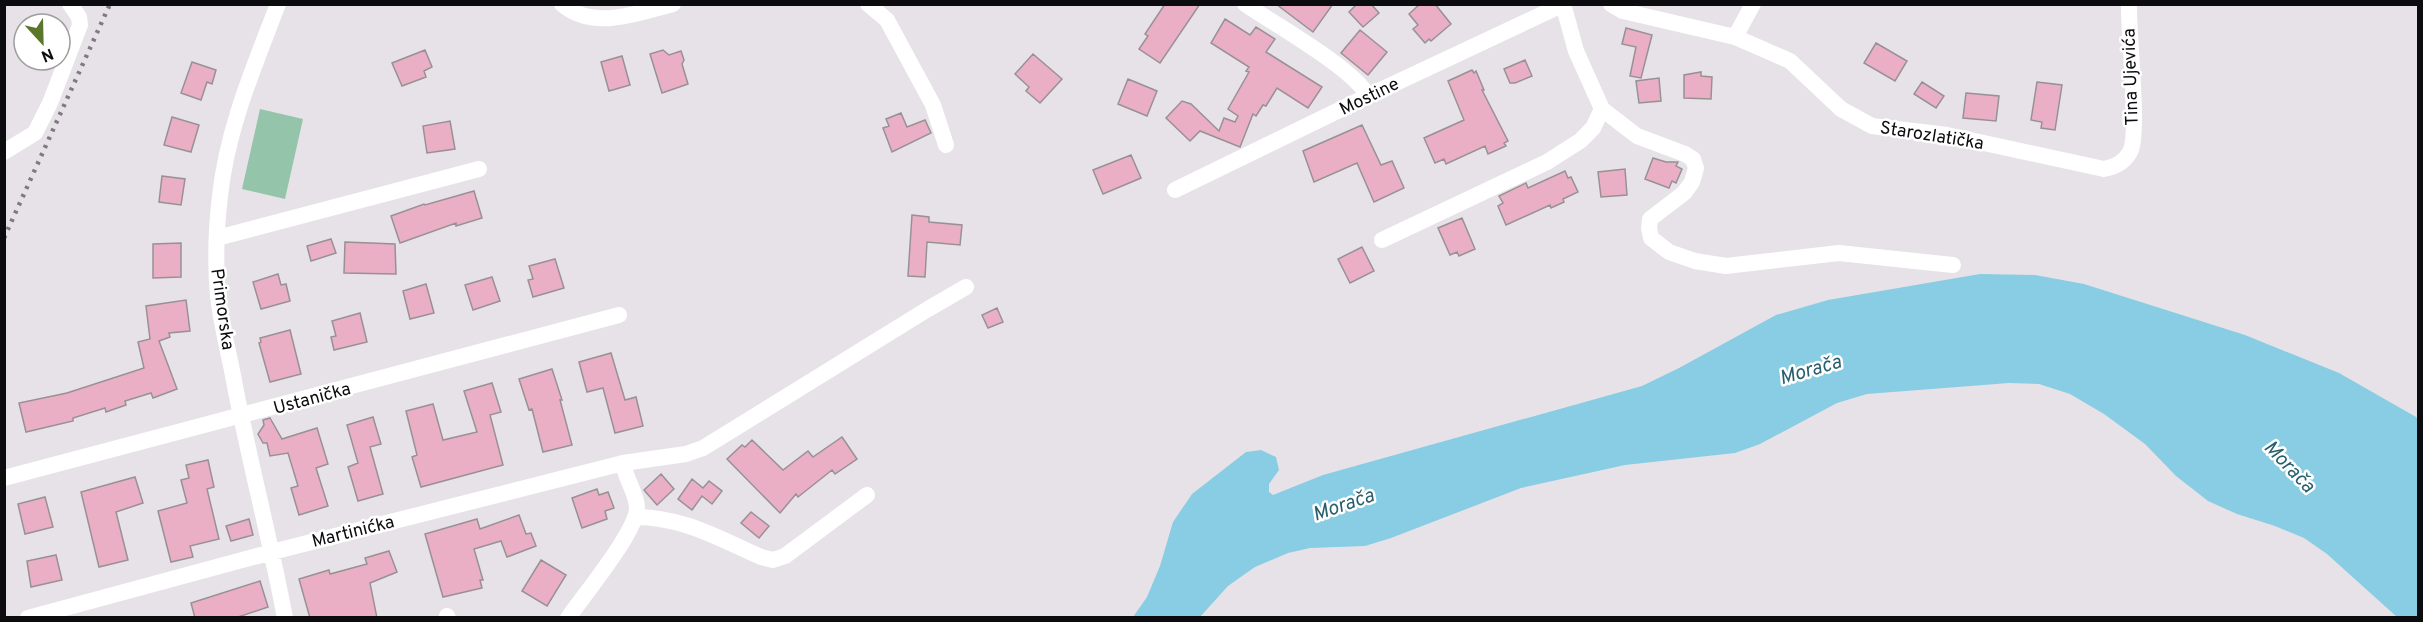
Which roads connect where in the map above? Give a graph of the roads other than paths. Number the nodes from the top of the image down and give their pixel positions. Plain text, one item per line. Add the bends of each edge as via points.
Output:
1 (70, 4) edge
2 (278, 4) edge
3 (562, 4) edge
4 (673, 4) edge
5 (868, 4) edge
6 (1245, 4) edge
7 (1611, 4) edge
8 (1753, 4) edge
9 (2129, 4) edge
10 (1563, 5) edge
11 (1735, 37) junction
12 (1368, 96) junction
13 (1602, 109) junction
14 (946, 145) dead end
15 (2132, 150) joint
16 (4, 152) edge
17 (479, 169) dead end
18 (1175, 190) dead end
19 (217, 238) junction
20 (1382, 240) dead end
21 (1953, 265) dead end
22 (966, 287) dead end
23 (619, 315) dead end
24 (241, 417) junction
25 (623, 463) junction
26 (4, 478) edge
27 (867, 495) dead end
28 (635, 517) junction
29 (272, 552) junction
30 (28, 618) edge
31 (285, 618) edge
32 (568, 618) edge

1 - 16 street via 80,25 50,103 35,133
2 - 19 street, Primorska via 236,118 223,174
3 - 4 street via 584,18 607,19
5 - 14 street via 887,20 933,105
6 - 12 street via 1317,52 1358,83
7 - 11 street, Starozlatička via 1623,11
8 - 11 street
9 - 15 street, Tina Ujevića
10 - 12 street, Mostine
10 - 13 street via 1576,51
11 - 15 street, Starozlatička via 1790,62 1841,109 1872,126 1947,135 2104,169 2124,161
12 - 18 street, Mostine
13 - 20 street via 1593,128 1580,141 1547,162
13 - 21 street via 1637,136 1693,159 1696,168 1692,182 1650,219 1651,238 1669,252 1726,266 1839,253
17 - 19 street
19 - 24 street, Primorska via 218,298
22 - 25 street, Martinićka via 703,448
23 - 24 street, Ustanička
24 - 26 street, Ustanička
24 - 29 street, Primorska
25 - 28 street via 636,499
25 - 29 street, Martinićka
27 - 28 street via 785,556 773,560 687,524
28 - 32 street
29 - 30 street, Martinićka
29 - 31 street, Primorska

